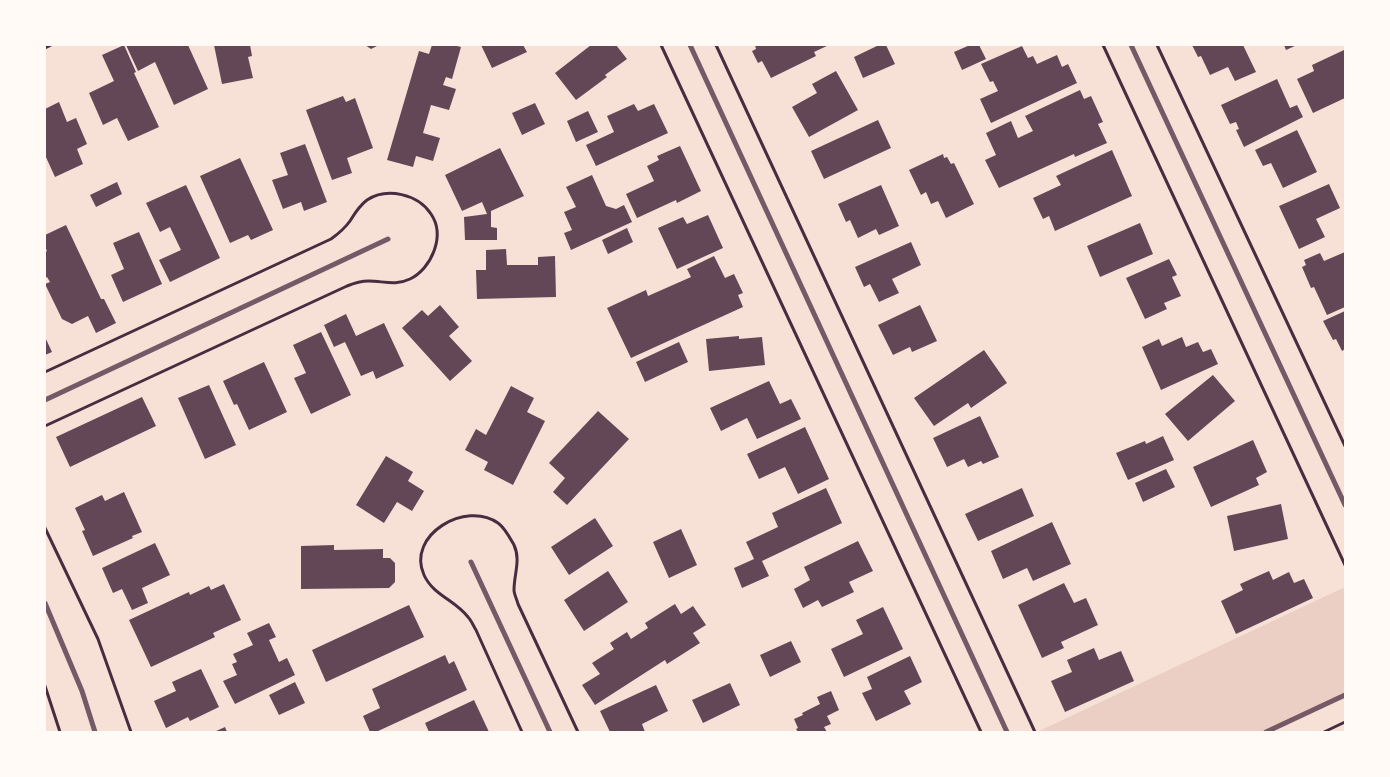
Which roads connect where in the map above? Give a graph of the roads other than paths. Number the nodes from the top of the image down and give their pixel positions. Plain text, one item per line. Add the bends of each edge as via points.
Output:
1 (690, 45) edge
2 (1131, 45) edge
3 (388, 239) dead end
4 (45, 400) edge
5 (1345, 505) edge
6 (471, 562) dead end
7 (46, 606) edge
8 (1345, 695) edge
9 (95, 732) edge
10 (550, 732) edge
11 (1006, 732) edge
12 (1266, 732) edge

1 - 11 street
2 - 5 street
3 - 4 street
6 - 10 street
7 - 9 street
8 - 12 street

